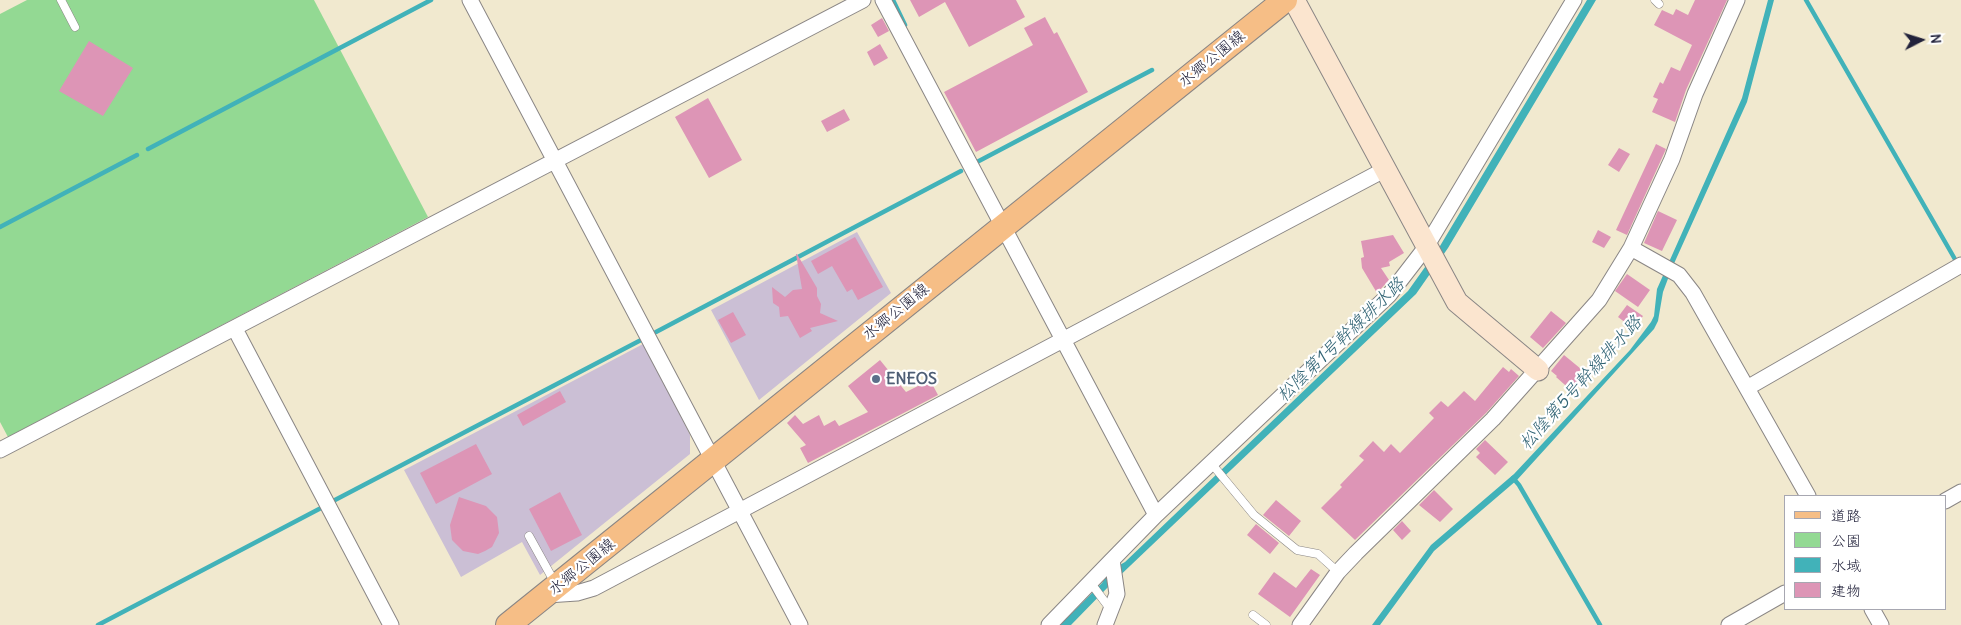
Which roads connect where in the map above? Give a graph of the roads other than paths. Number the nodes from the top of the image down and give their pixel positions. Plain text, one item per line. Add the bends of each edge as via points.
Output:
1 (62, 0) edge
2 (470, 0) edge
3 (863, 0) edge
4 (883, 0) edge
5 (1286, 0) edge
6 (1294, 0) edge
7 (1574, 0) edge
8 (1737, 0) edge
9 (76, 27) dead end
10 (555, 161) junction
11 (1384, 170) junction
12 (1003, 226) junction
13 (1631, 248) junction
14 (1431, 256) junction
15 (1961, 265) edge
16 (235, 329) junction
17 (1062, 340) junction
18 (1538, 370) junction
19 (1747, 388) junction
20 (0, 450) edge
21 (713, 459) junction
22 (1213, 465) junction
23 (1961, 492) edge
24 (1807, 495) edge
25 (1946, 500) edge
26 (740, 511) junction
27 (1156, 515) junction
28 (529, 536) dead end
29 (1112, 562) junction
30 (1338, 572) junction
31 (1091, 584) junction
32 (552, 591) junction
33 (1784, 594) edge
34 (1111, 610) junction
35 (1873, 610) edge
36 (1253, 615) dead end
37 (391, 625) edge
38 (508, 625) edge
39 (800, 625) edge
40 (1049, 625) edge
41 (1105, 625) edge
42 (1266, 625) edge
43 (1300, 625) edge
44 (1729, 625) edge
45 (1881, 625) edge

1 - 9 lane
2 - 10 street
3 - 10 street
4 - 12 street
5 - 12 main road, 水郷公園線
6 - 11 street
7 - 14 street
8 - 13 street via 1696,94 1672,160
10 - 16 street
10 - 21 street
11 - 14 street
11 - 17 street
12 - 17 street
12 - 21 main road, 水郷公園線
13 - 18 street via 1600,300
13 - 19 street via 1678,275 1693,293
14 - 18 street via 1457,302
14 - 22 street
15 - 19 street
16 - 20 street
16 - 37 street
17 - 26 street
17 - 27 street
18 - 30 street
19 - 24 street
21 - 26 street
21 - 32 main road, 水郷公園線
22 - 27 street
22 - 30 lane via 1254,515 1297,550 1318,554
23 - 25 street
26 - 32 street via 594,588 577,593
26 - 39 street
27 - 29 street
28 - 32 lane
29 - 31 street
29 - 34 street via 1117,594
30 - 43 street
31 - 34 lane
31 - 40 street
32 - 38 main road, 水郷公園線
33 - 44 street
34 - 41 street
35 - 45 street
36 - 42 lane

